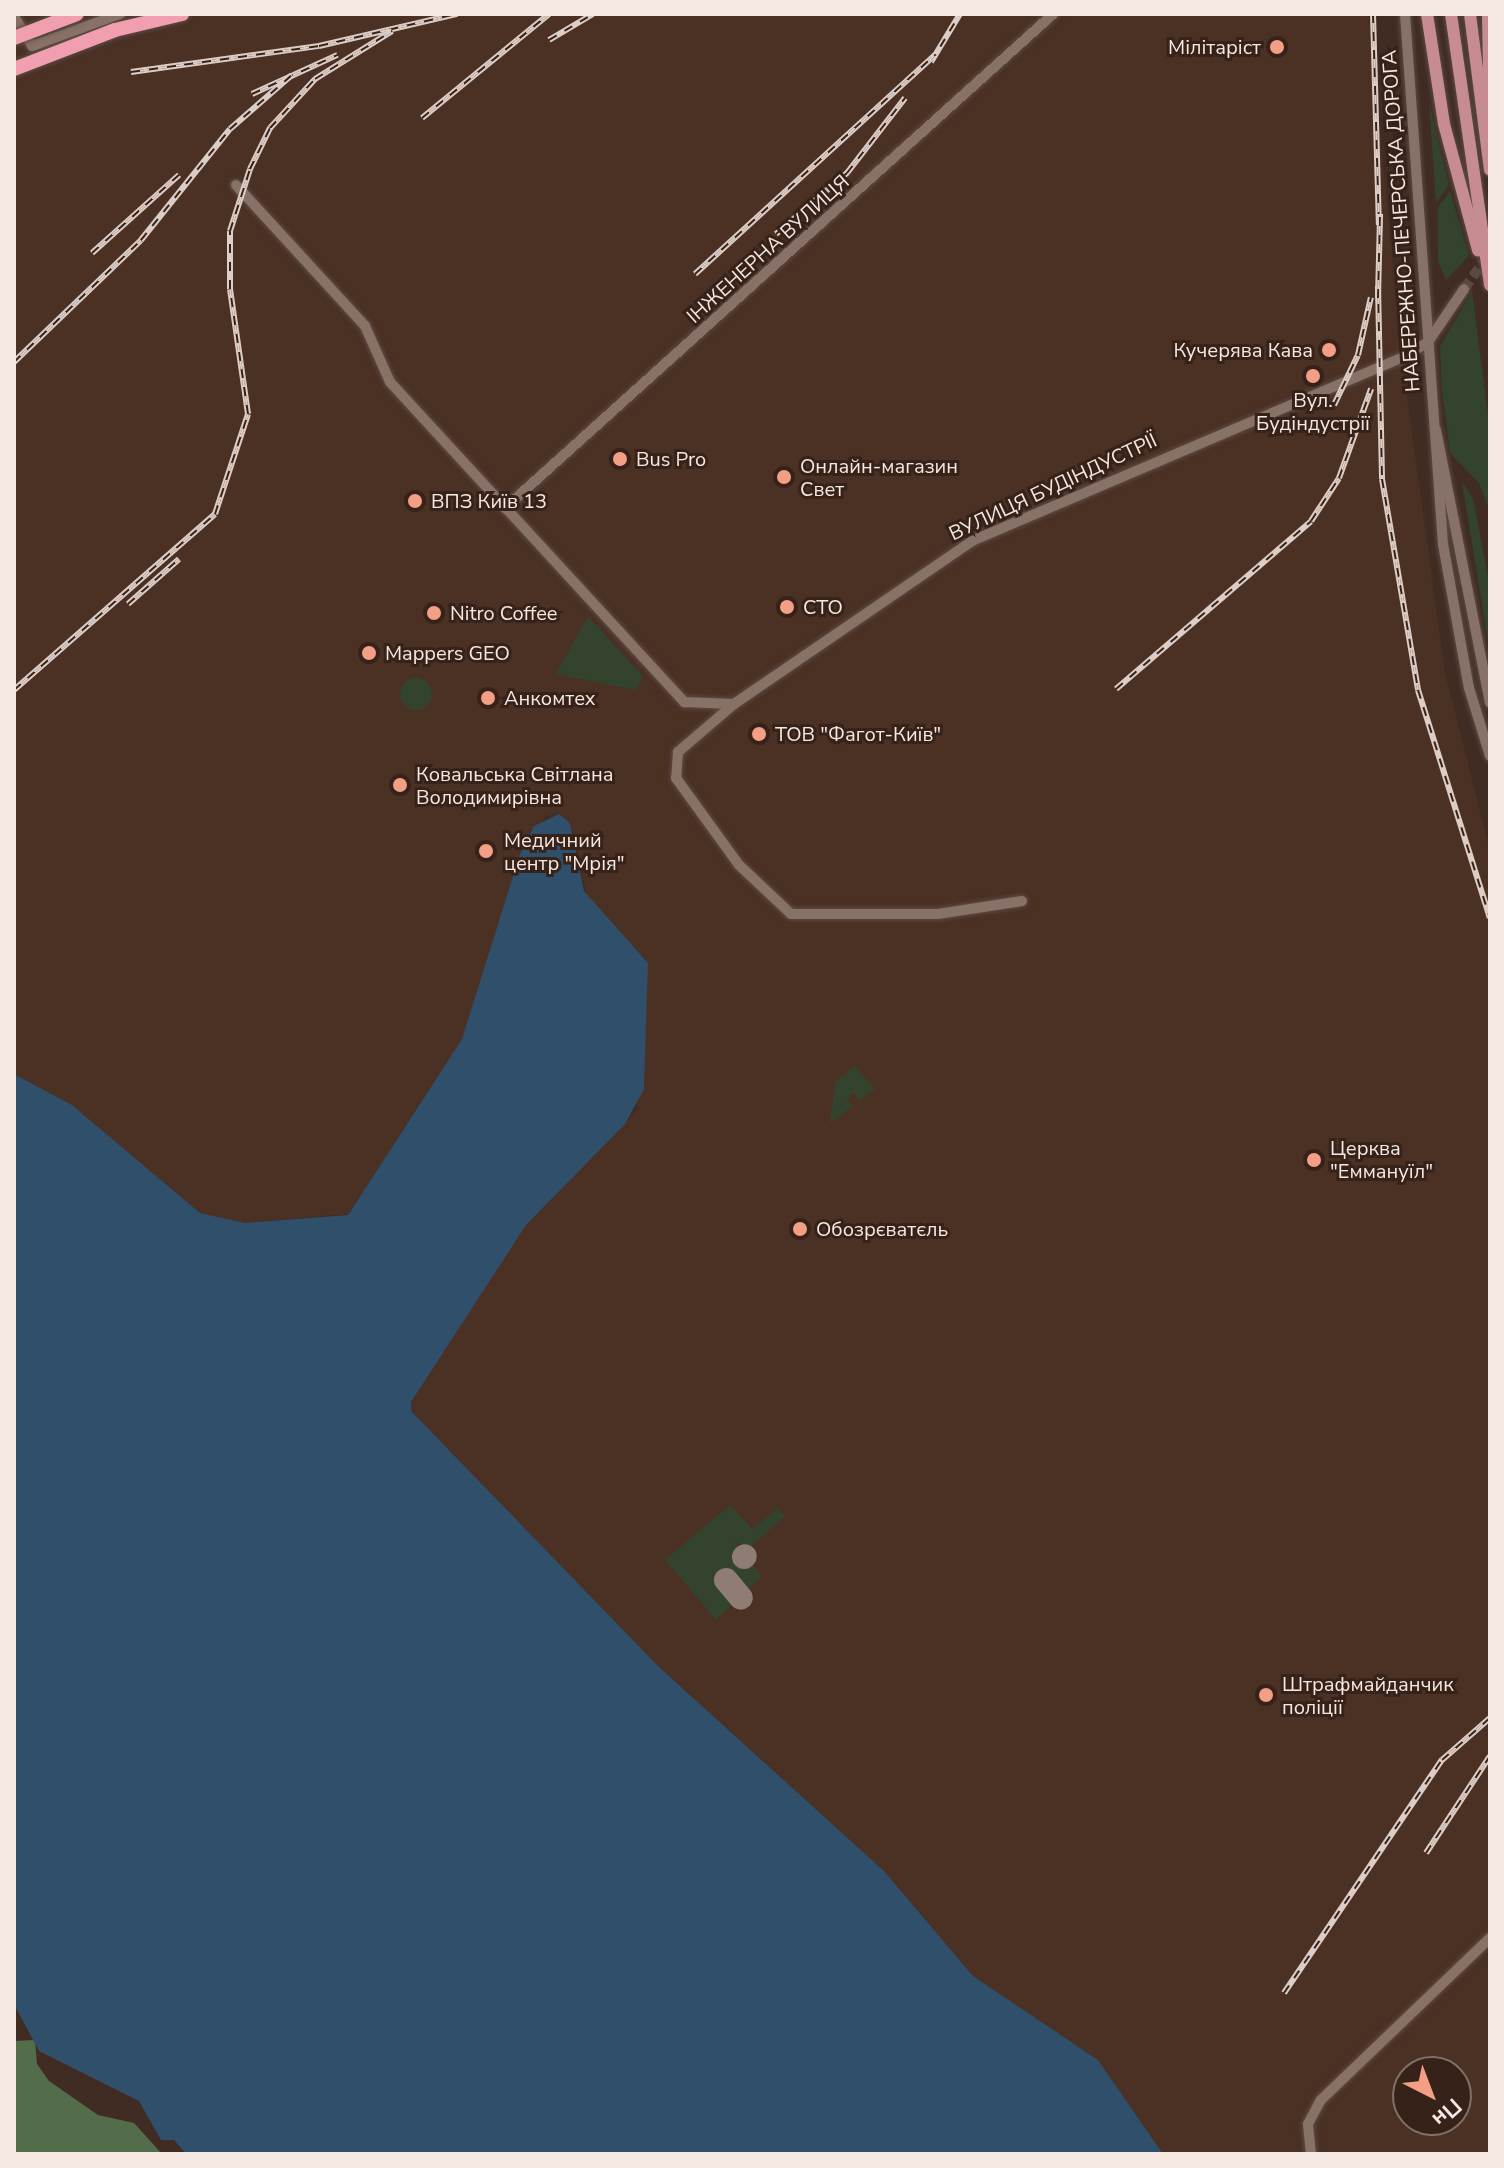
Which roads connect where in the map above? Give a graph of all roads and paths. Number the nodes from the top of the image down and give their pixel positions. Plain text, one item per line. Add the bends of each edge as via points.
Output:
1 (77, 14) edge
2 (120, 14) edge
3 (182, 14) edge
4 (1053, 14) edge
5 (1405, 14) edge
6 (1427, 14) edge
7 (1451, 14) edge
8 (1470, 14) edge
9 (1488, 14) edge
10 (14, 16) edge
11 (14, 38) edge
12 (14, 69) edge
13 (1490, 123) edge
14 (1490, 170) edge
15 (236, 185) dead end
16 (1489, 280) edge
17 (1464, 289) tunnel mouth
18 (1428, 342) junction
19 (1433, 425) junction
20 (505, 508) junction
21 (1490, 703) edge
22 (734, 704) junction
23 (1490, 756) edge
24 (1022, 901) dead end
25 (1490, 1938) edge
26 (1311, 2154) edge

1 - 11 highway, bridge
2 - 10 street via 32,46
3 - 12 highway via 115,30
4 - 20 street, ІНЖЕНЕРНА ВУЛИЦЯ
5 - 18 street, НАБЕРЕЖНО-ПЕЧЕРСЬКА ДОРОГА
6 - 16 main road via 1437,87
7 - 16 main road
8 - 14 main road
9 - 13 main road
15 - 20 street via 365,326 390,382
17 - 18 street
18 - 19 street, НАБЕРЕЖНО-ПЕЧЕРСЬКА ДОРОГА
18 - 22 street, ВУЛИЦЯ БУДІНДУСТРІЇ via 972,541
19 - 21 street, НАБЕРЕЖНО-ПЕЧЕРСЬКА ДОРОГА via 1462,537
19 - 23 street, НАБЕРЕЖНО-ПЕЧЕРСЬКА ДОРОГА via 1450,588
20 - 22 street via 684,702
22 - 24 street, ВУЛИЦЯ БУДІНДУСТРІЇ via 678,752 676,778 739,865 791,914 938,914
25 - 26 street via 1321,2100 1308,2124

